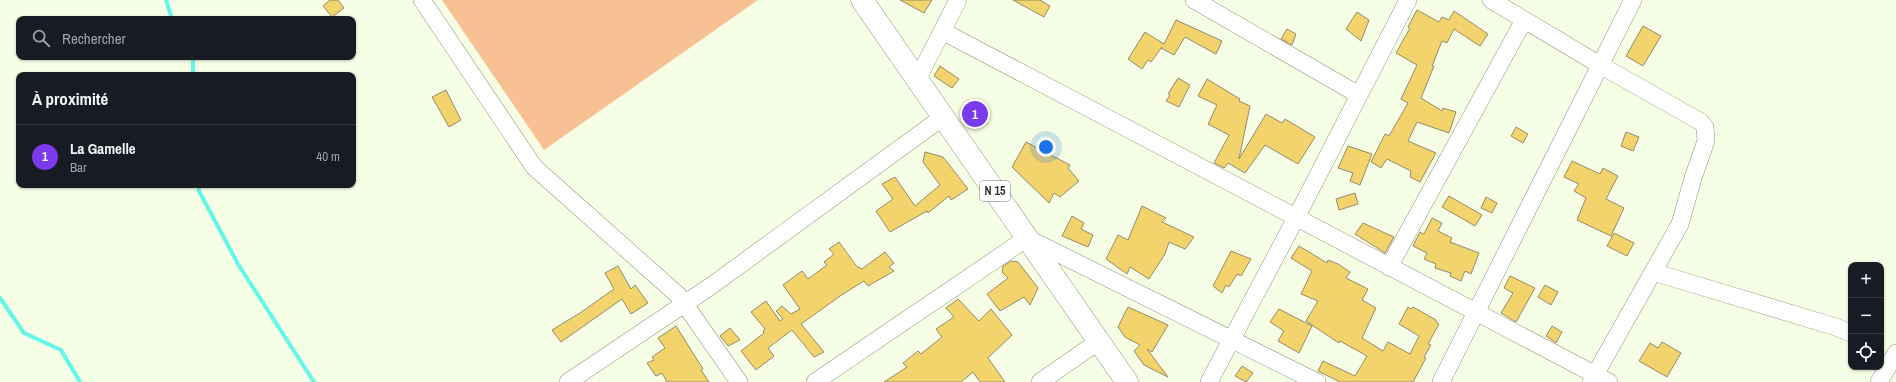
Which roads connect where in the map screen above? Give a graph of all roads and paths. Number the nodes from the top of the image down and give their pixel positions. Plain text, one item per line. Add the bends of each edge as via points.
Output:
1 (422, 0) edge
2 (862, 0) edge
3 (958, 0) edge
4 (1194, 0) edge
5 (1408, 0) edge
6 (1491, 0) edge
7 (1633, 0) edge
8 (1524, 20) junction
9 (942, 31) junction
10 (1600, 65) junction
11 (917, 80) junction
12 (1359, 95) junction
13 (943, 117) junction
14 (1296, 218) junction
15 (1027, 238) junction
16 (1389, 267) junction
17 (1653, 272) junction
18 (684, 304) junction
19 (1477, 313) junction
20 (1848, 332) edge
21 (1232, 339) junction
22 (1099, 341) junction
23 (1896, 353) edge
24 (1886, 371) edge
25 (1598, 380) edge
26 (568, 382) edge
27 (739, 382) edge
28 (815, 382) edge
29 (1040, 382) edge
30 (1127, 382) edge
31 (1208, 382) edge
32 (1317, 382) edge
33 (1442, 382) edge

1 - 18 street via 534,167 679,296
2 - 11 main road, N 15
3 - 9 street
4 - 12 street
5 - 12 street
6 - 8 street
7 - 10 street
8 - 10 street
8 - 16 street
9 - 11 street
9 - 14 street
10 - 17 street via 1706,127 1706,141 1680,224
10 - 19 street
11 - 13 main road, N 15
12 - 14 street
13 - 15 main road, N 15
13 - 18 street
14 - 16 street
14 - 21 street
15 - 21 street
15 - 22 main road, N 15
15 - 28 street
16 - 19 street
17 - 20 street
17 - 25 street
18 - 26 street
18 - 27 street
19 - 25 street
19 - 33 street
21 - 31 street
21 - 32 street
22 - 29 street
22 - 30 main road, N 15
23 - 24 street

